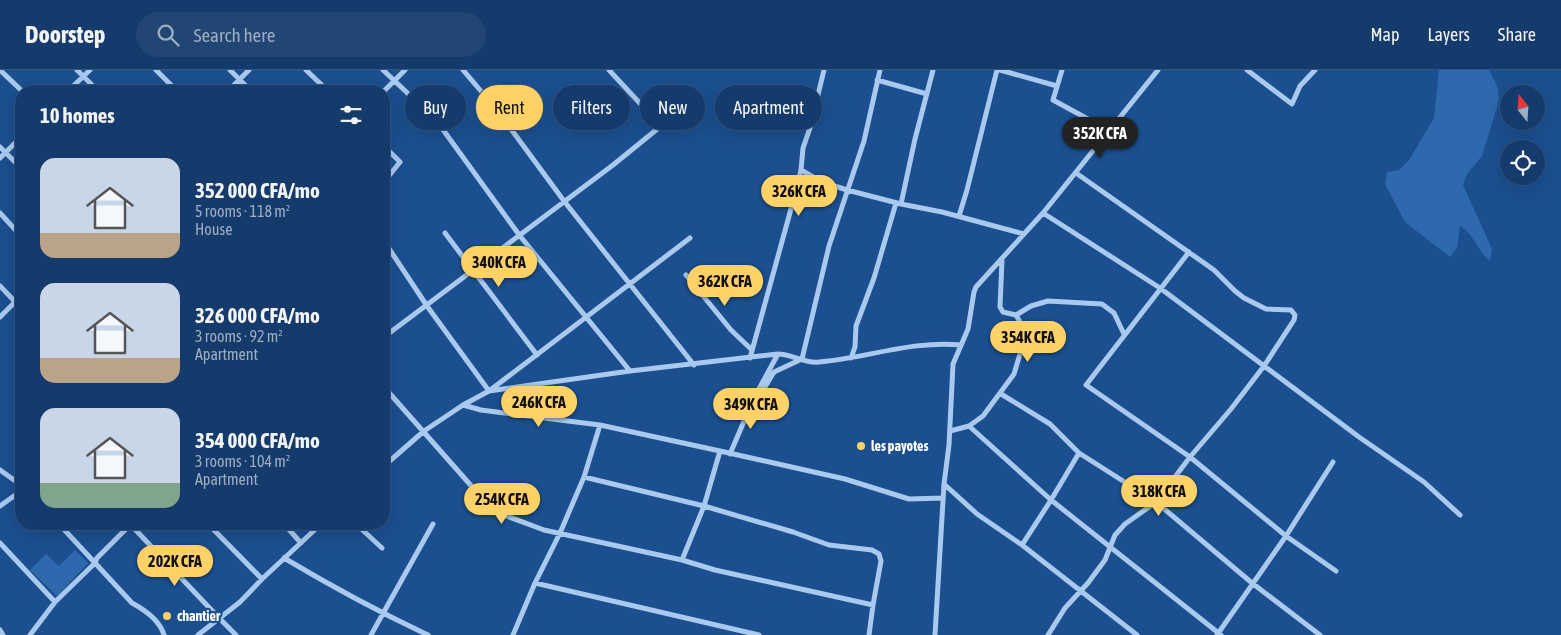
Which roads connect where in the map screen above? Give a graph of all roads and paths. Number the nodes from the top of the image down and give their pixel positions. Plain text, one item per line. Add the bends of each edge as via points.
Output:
1 (0, 70) edge
2 (77, 70) edge
3 (90, 70) edge
4 (156, 70) edge
5 (230, 70) edge
6 (249, 70) edge
7 (306, 70) edge
8 (383, 70) edge
9 (405, 70) edge
10 (462, 70) edge
11 (609, 70) edge
12 (824, 70) edge
13 (880, 70) edge
14 (933, 70) edge
15 (999, 70) edge
16 (1062, 70) edge
17 (1158, 70) edge
18 (1247, 70) edge
19 (1315, 70) edge
20 (83, 77) junction
21 (240, 80) junction
22 (878, 80) junction
23 (394, 81) junction
24 (16, 85) edge
25 (74, 85) edge
26 (92, 85) edge
27 (171, 85) edge
28 (235, 85) edge
29 (245, 85) edge
30 (322, 85) edge
31 (390, 85) edge
32 (1057, 86) junction
33 (927, 94) junction
34 (1110, 130) junction
35 (15, 143) edge
36 (0, 147) edge
37 (5, 152) junction
38 (390, 152) edge
39 (0, 158) edge
40 (15, 162) edge
41 (801, 170) junction
42 (1076, 173) junction
43 (390, 174) edge
44 (847, 190) junction
45 (564, 201) junction
46 (898, 203) junction
47 (1042, 213) junction
48 (0, 214) edge
49 (959, 216) junction
50 (15, 230) edge
51 (445, 233) dead end
52 (1024, 234) junction
53 (520, 236) junction
54 (690, 238) dead end
55 (390, 250) edge
56 (1189, 252) junction
57 (1002, 260) junction
58 (472, 269) junction
59 (686, 275) dead end
60 (630, 284) junction
61 (0, 286) edge
62 (1160, 288) junction
63 (15, 301) edge
64 (15, 303) edge
65 (427, 306) junction
66 (1016, 315) junction
67 (0, 317) edge
68 (586, 317) junction
69 (390, 333) edge
70 (1124, 334) junction
71 (961, 345) junction
72 (752, 350) junction
73 (778, 354) junction
74 (537, 355) junction
75 (750, 358) junction
76 (802, 358) junction
77 (851, 358) junction
78 (694, 365) junction
79 (1264, 366) junction
80 (630, 371) junction
81 (489, 391) junction
82 (390, 394) edge
83 (1001, 394) junction
84 (754, 398) junction
85 (463, 405) junction
86 (600, 425) junction
87 (969, 426) junction
88 (424, 431) junction
89 (950, 431) junction
90 (720, 451) junction
91 (1079, 453) junction
92 (730, 454) junction
93 (1190, 457) junction
94 (390, 461) edge
95 (1333, 462) dead end
96 (0, 470) edge
97 (584, 477) junction
98 (15, 481) edge
99 (944, 484) junction
100 (15, 495) edge
101 (944, 498) junction
102 (1052, 500) junction
103 (1156, 502) junction
104 (0, 506) edge
105 (704, 506) junction
106 (1460, 514) dead end
107 (433, 524) dead end
108 (65, 530) edge
109 (124, 530) edge
110 (136, 530) edge
111 (214, 530) edge
112 (289, 530) edge
113 (315, 530) edge
114 (362, 530) edge
115 (560, 533) junction
116 (1286, 536) junction
117 (0, 543) edge
118 (301, 543) junction
119 (1022, 545) junction
120 (1109, 546) junction
121 (382, 548) dead end
122 (284, 558) junction
123 (682, 560) junction
124 (95, 563) junction
125 (1336, 571) dead end
126 (262, 579) junction
127 (534, 583) junction
128 (1252, 583) junction
129 (1080, 590) junction
130 (55, 602) junction
131 (872, 605) junction
132 (383, 614) junction
133 (218, 618) junction
134 (0, 630) edge
135 (1219, 634) edge
136 (3, 635) edge
137 (30, 635) edge
138 (164, 635) edge
139 (198, 635) edge
140 (236, 635) edge
141 (371, 635) edge
142 (428, 635) edge
143 (513, 635) edge
144 (759, 635) edge
145 (869, 635) edge
146 (935, 635) edge
147 (1048, 635) edge
148 (1137, 635) edge
149 (1320, 635) edge

1 - 24 street
2 - 20 street
3 - 20 street
4 - 27 street
5 - 21 street
6 - 21 street
7 - 30 street
8 - 23 street
9 - 23 street
10 - 45 street via 498,110
11 - 45 street via 661,126
12 - 41 street via 803,148
13 - 22 street
14 - 33 street
15 - 32 street
15 - 49 street
16 - 32 street
17 - 34 street
18 - 19 street via 1292,104 1300,86
20 - 25 street
20 - 26 street
21 - 28 street
21 - 29 street
22 - 33 street
22 - 44 street via 864,141
23 - 31 street
23 - 53 street via 436,120
32 - 34 street via 1053,100
33 - 46 street
34 - 42 street
35 - 37 street
36 - 37 street
37 - 39 street
37 - 40 street
38 - 43 street via 400,162
41 - 44 street via 822,182
41 - 72 street
42 - 47 street
42 - 56 street
44 - 46 street
44 - 76 street via 829,246
45 - 53 street
45 - 60 street
46 - 49 street
46 - 77 street via 856,326
47 - 52 street
47 - 62 street
48 - 50 street
49 - 52 street
51 - 58 street
52 - 57 street
53 - 58 street
53 - 68 street
54 - 60 street
55 - 65 street
56 - 62 street
56 - 79 street via 1244,298 1266,309 1293,312 1294,320
57 - 66 street via 1000,308
57 - 71 street via 976,287 968,329
58 - 65 street
58 - 74 street
59 - 72 street via 730,330
60 - 68 street
60 - 78 street
61 - 63 street
62 - 70 street
62 - 79 street
64 - 67 street
65 - 69 street
65 - 81 street
66 - 70 street via 1048,301 1102,304 1114,313
66 - 83 street via 1021,324 1020,354 1014,374
68 - 74 street
68 - 80 street
70 - 93 street via 1086,385
71 - 77 street via 913,346
71 - 89 street via 953,364
72 - 75 street
73 - 75 street
73 - 76 street
73 - 84 street
74 - 81 street
75 - 78 street
76 - 77 street via 814,363
76 - 84 street via 774,372
78 - 80 street
79 - 93 street
79 - 106 street via 1424,482
80 - 81 street
81 - 85 street
82 - 88 street
83 - 87 street via 983,416
83 - 91 street via 1050,424
84 - 92 street
85 - 86 street
85 - 88 street
86 - 90 street
86 - 97 street
87 - 89 street
87 - 102 street
88 - 94 street
88 - 115 street via 489,506 504,515
89 - 99 street
90 - 92 street
90 - 105 street
91 - 102 street
91 - 103 street
92 - 101 street via 845,479 909,499
93 - 103 street
93 - 116 street
95 - 116 street
96 - 98 street
97 - 105 street
97 - 115 street
99 - 101 street
99 - 119 street via 977,514
100 - 104 street
101 - 146 street
102 - 119 street
102 - 120 street
103 - 120 street via 1126,524
103 - 128 street
105 - 123 street
105 - 131 street via 829,545 872,550 879,554 881,561
107 - 132 street
108 - 124 street
109 - 124 street
110 - 133 street
111 - 126 street
112 - 118 street
113 - 118 street
114 - 121 street
115 - 123 street
115 - 127 street
116 - 125 street
116 - 128 street
117 - 130 street
118 - 122 street
119 - 129 street
120 - 129 street via 1105,560
120 - 135 street
122 - 126 street
122 - 132 street
123 - 131 street
124 - 130 street
124 - 138 street via 132,603 159,625
126 - 133 street via 240,602
127 - 143 street
127 - 144 street
128 - 135 street
128 - 149 street
129 - 147 street
129 - 148 street
130 - 137 street
131 - 145 street
132 - 141 street
132 - 142 street
133 - 139 street
133 - 140 street
134 - 136 street

